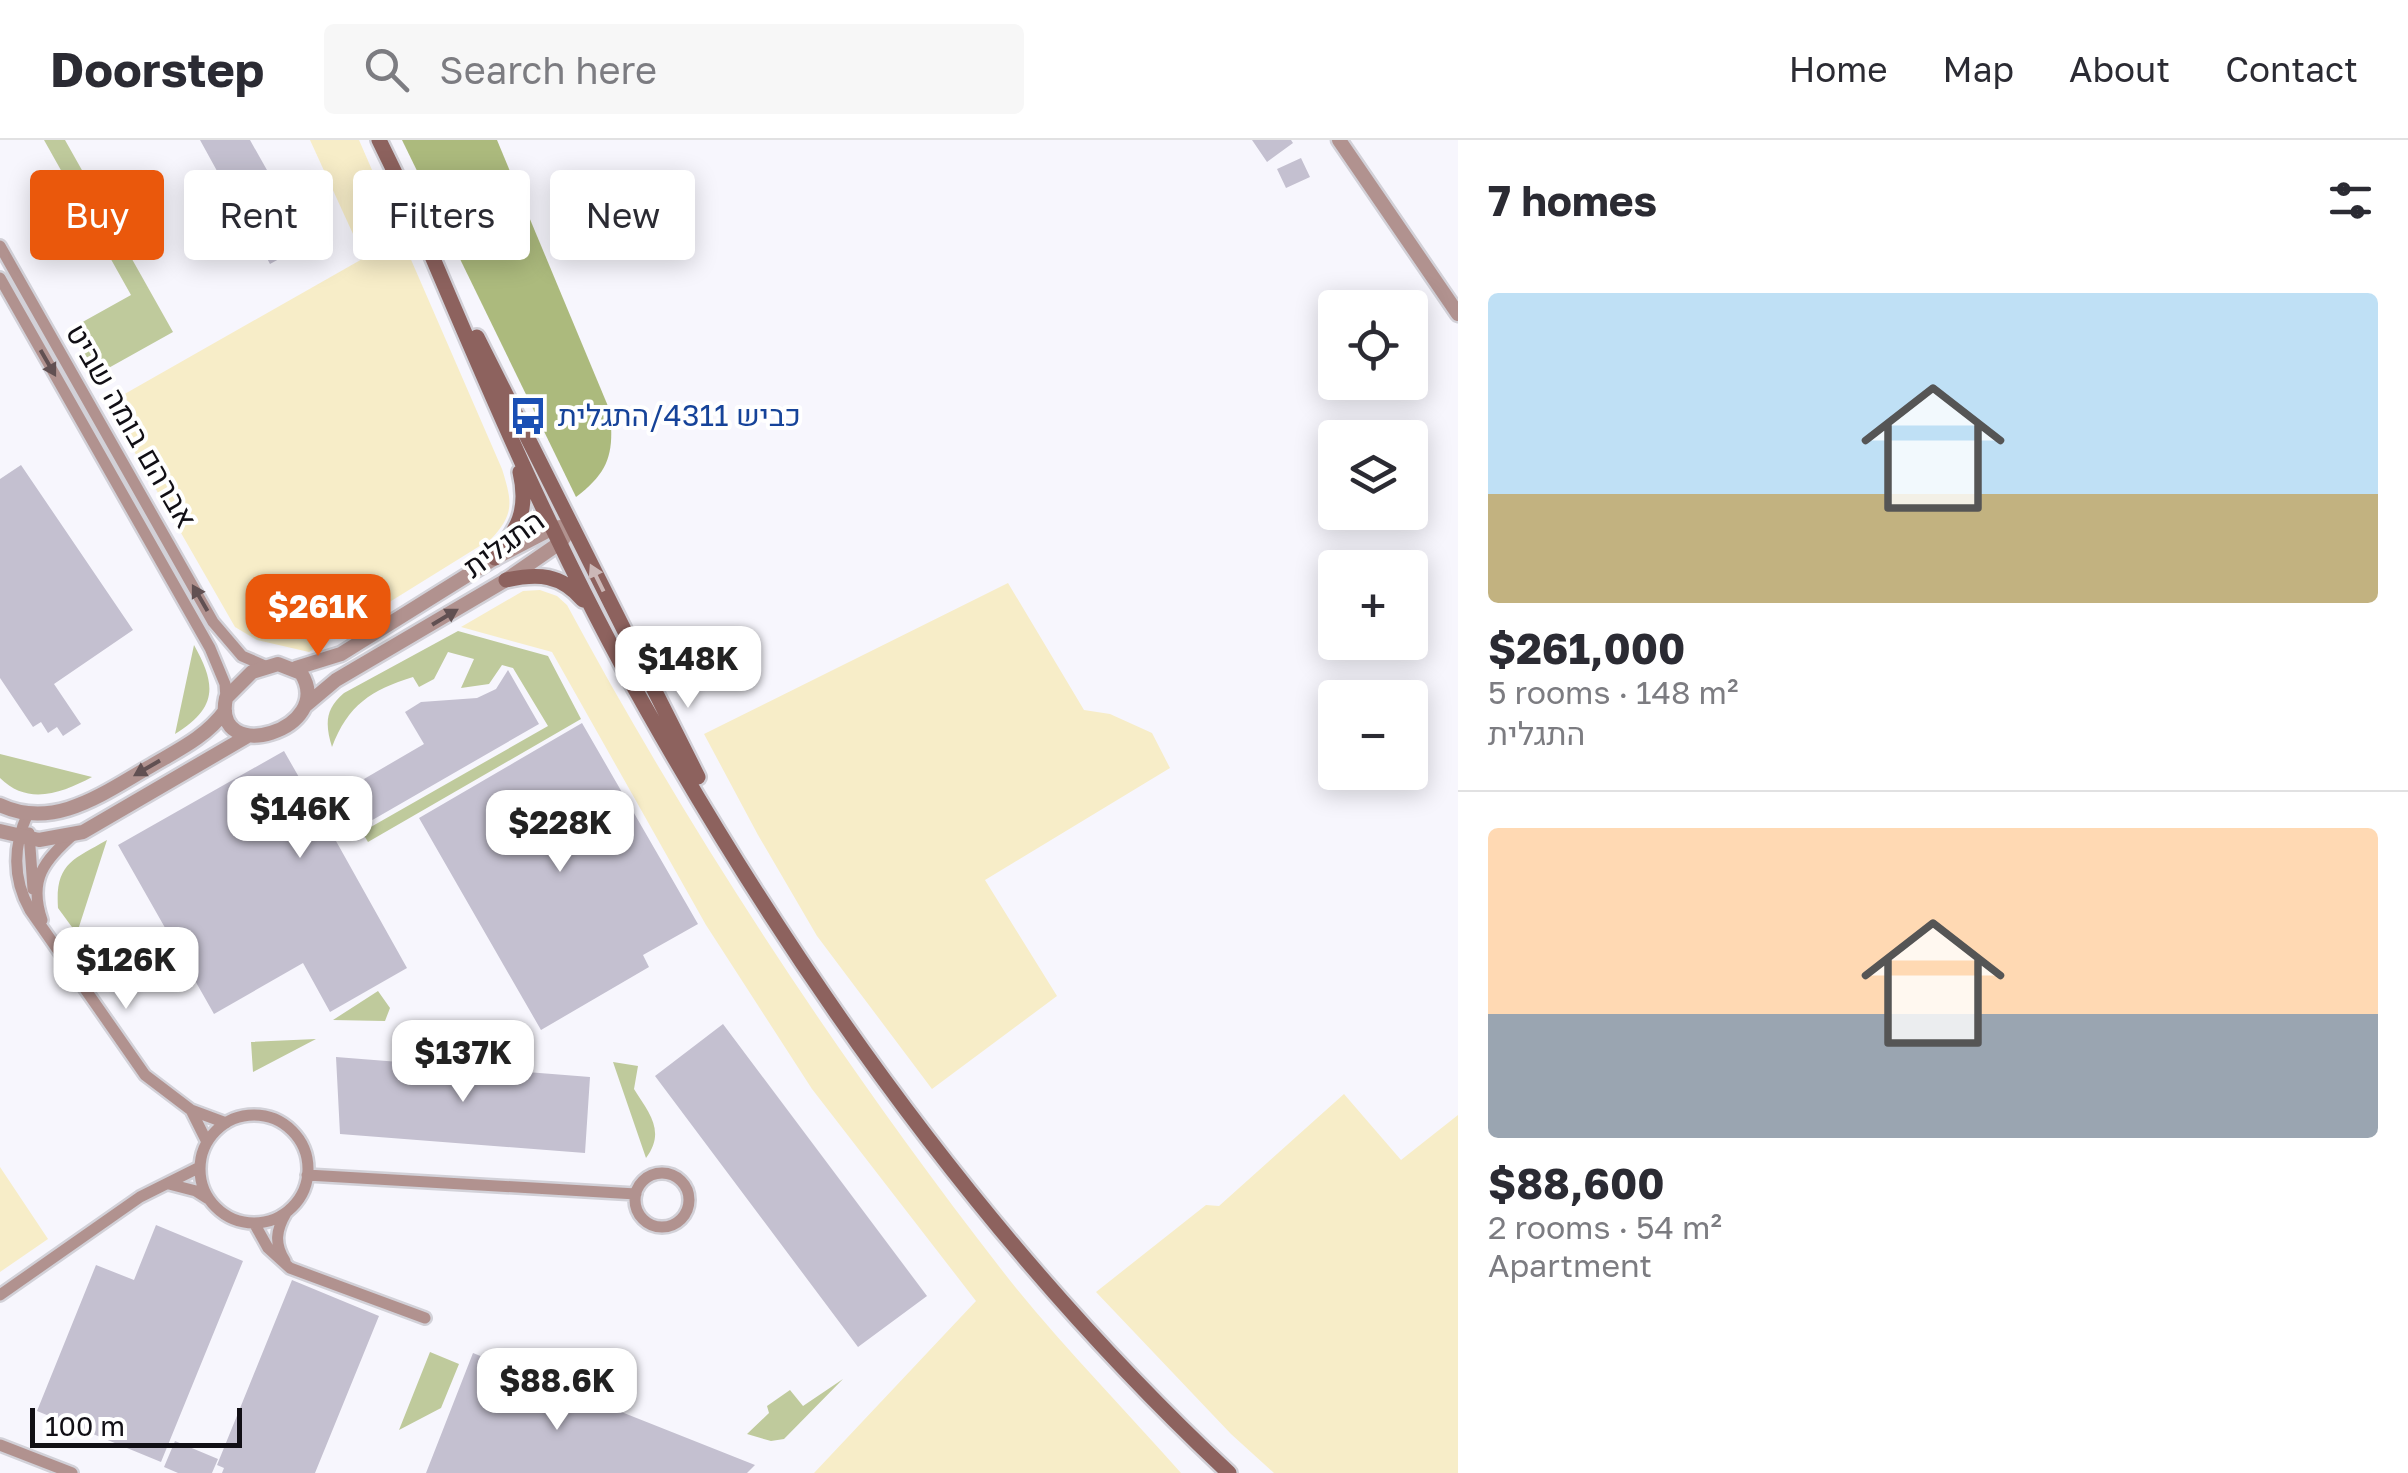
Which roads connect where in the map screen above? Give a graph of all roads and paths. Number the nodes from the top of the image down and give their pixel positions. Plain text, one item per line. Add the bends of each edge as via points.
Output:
1 (380, 140) edge
2 (1339, 140) edge
3 (394, 170) edge
4 (0, 246) edge
5 (434, 260) edge
6 (438, 260) edge
7 (0, 278) edge
8 (1458, 314) edge
9 (515, 449) junction
10 (571, 526) junction
11 (557, 535) junction
12 (494, 558) junction
13 (506, 580) junction
14 (599, 619) junction
15 (265, 666) junction
16 (296, 668) junction
17 (225, 704) junction
18 (304, 706) junction
19 (246, 736) junction
20 (2, 806) edge
21 (28, 814) junction
22 (0, 831) edge
23 (74, 834) junction
24 (23, 838) junction
25 (35, 897) junction
26 (770, 913) junction
27 (46, 929) junction
28 (192, 1110) junction
29 (226, 1123) junction
30 (208, 1142) junction
31 (200, 1167) junction
32 (307, 1176) junction
33 (169, 1184) junction
34 (636, 1194) junction
35 (208, 1198) junction
36 (287, 1212) junction
37 (254, 1223) junction
38 (290, 1268) junction
39 (0, 1295) edge
40 (425, 1318) dead end
41 (0, 1445) edge
42 (72, 1473) edge
43 (1230, 1473) edge

1 - 3 main road
2 - 8 street
15 -> 4 street, אברהם בומה שביט via 242,656 213,622
5 - 9 main road
6 - 10 main road
7 -> 17 street, אברהם בומה שביט via 204,636 225,684
9 - 11 main road
9 - 12 main road via 524,510
10 - 11 street, התגלית
26 -> 10 main road
11 - 12 street, התגלית
11 - 13 street, התגלית
11 - 14 main road
12 - 16 street, התגלית via 341,654
13 - 14 main road via 554,578
18 -> 13 street, התגלית via 336,680
14 - 26 main road via 648,714
15 - 16 street
15 - 17 street via 241,680
16 - 18 street via 306,682
17 - 19 street via 233,727
17 -> 21 street via 214,724 188,745 87,802
18 - 19 street via 275,732
19 - 23 street
20 - 21 street
21 - 24 street
22 - 24 street
23 - 24 street
23 - 25 street via 42,868
24 - 25 street
24 - 27 street via 20,886
25 - 27 street
26 - 43 main road via 858,1045 982,1206 1102,1345
27 - 28 street via 136,1063
28 - 29 street
28 - 30 street
29 - 30 street
29 - 32 street via 258,1116 288,1128 306,1155
30 - 31 street
31 - 33 street
31 - 35 street
32 - 34 street
32 - 36 street
33 - 35 street
33 - 39 street via 140,1197
34 - 34 street via 641,1217 657,1227 683,1218 689,1202 685,1185 663,1173 646,1178
35 - 37 street via 220,1212
36 - 37 street
36 - 38 street via 277,1240
37 - 38 street
38 - 40 street
41 - 42 street

